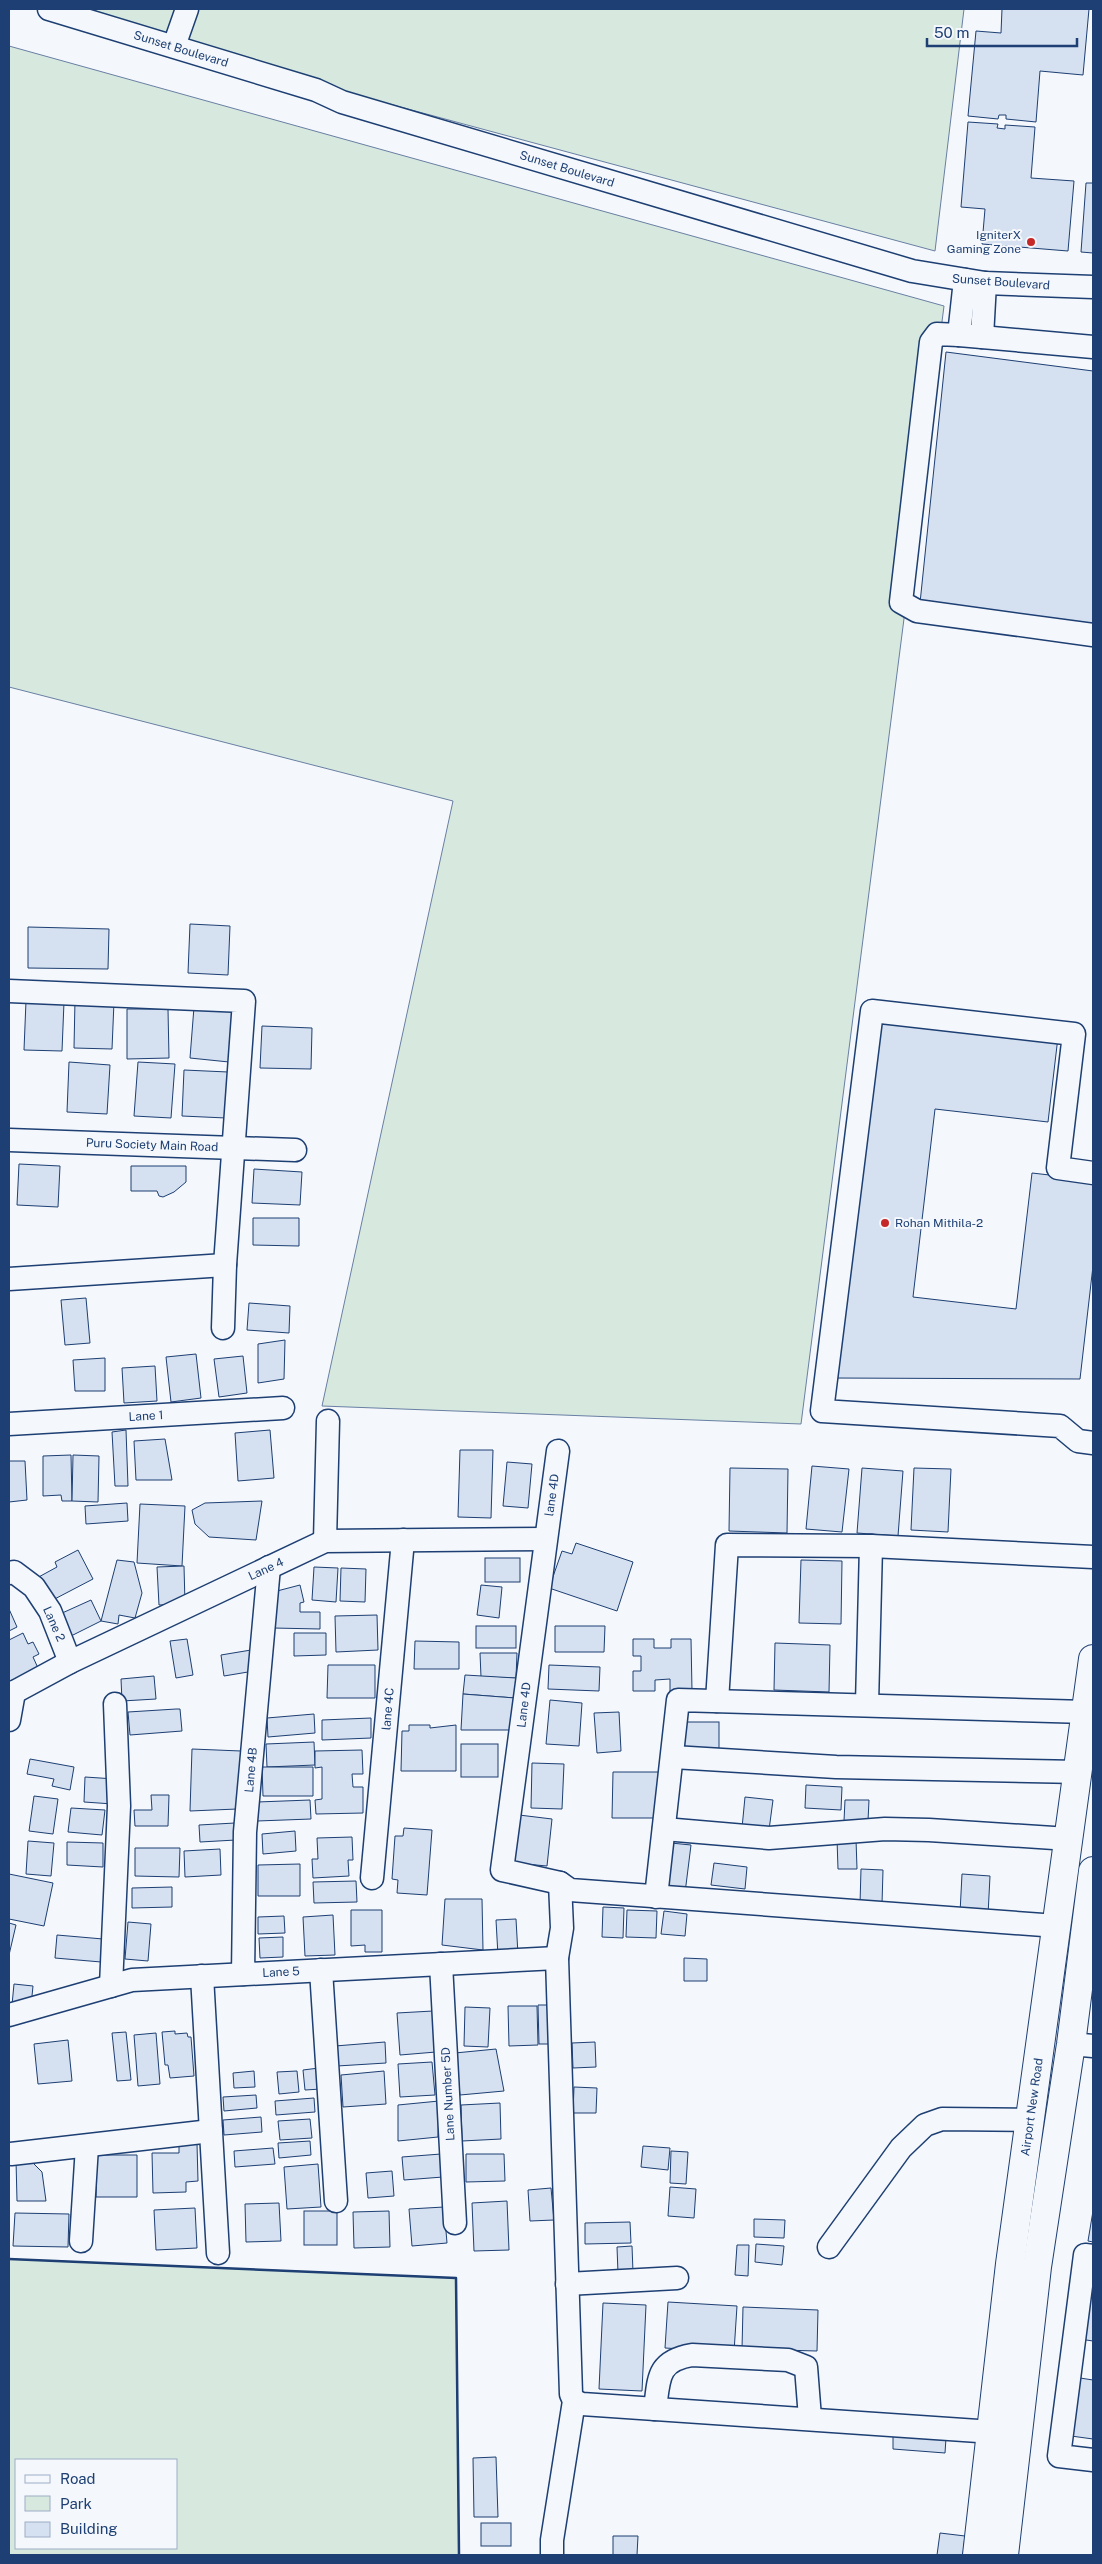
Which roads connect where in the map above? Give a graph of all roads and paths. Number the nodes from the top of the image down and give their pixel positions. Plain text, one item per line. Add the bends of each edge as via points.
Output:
1 (49, 9) edge
2 (187, 9) edge
3 (174, 46) junction
4 (975, 281) junction
5 (1093, 287) edge
6 (959, 335) junction
7 (982, 337) junction
8 (1093, 347) edge
9 (1093, 635) edge
10 (9, 991) edge
11 (9, 1140) edge
12 (234, 1148) junction
13 (295, 1150) dead end
14 (1093, 1173) edge
15 (225, 1265) junction
16 (9, 1278) edge
17 (223, 1328) dead end
18 (283, 1408) dead end
19 (328, 1421) dead end
20 (9, 1424) edge
21 (1093, 1443) edge
22 (558, 1451) dead end
23 (545, 1539) junction
24 (403, 1540) junction
25 (325, 1541) junction
26 (871, 1546) junction
27 (1093, 1557) edge
28 (269, 1567) junction
29 (9, 1573) edge
30 (1093, 1659) edge
31 (70, 1662) junction
32 (12, 1694) edge
33 (717, 1701) junction
34 (115, 1704) dead end
35 (867, 1704) junction
36 (1086, 1712) junction
37 (9, 1720) edge
38 (673, 1757) junction
39 (1079, 1772) junction
40 (664, 1830) junction
41 (1069, 1839) junction
42 (1093, 1871) edge
43 (372, 1878) dead end
44 (560, 1883) junction
45 (656, 1896) junction
46 (1057, 1926) junction
47 (558, 1958) junction
48 (441, 1964) junction
49 (321, 1970) junction
50 (243, 1974) junction
51 (202, 1976) junction
52 (111, 1986) junction
53 (9, 2015) edge
54 (1082, 2045) edge
55 (1031, 2120) junction
56 (211, 2131) junction
57 (86, 2146) junction
58 (11, 2154) dead end
59 (336, 2201) dead end
60 (456, 2223) dead end
61 (81, 2241) dead end
62 (829, 2247) dead end
63 (218, 2252) dead end
64 (1093, 2256) edge
65 (677, 2278) dead end
66 (567, 2284) junction
67 (574, 2401) junction
68 (655, 2409) junction
69 (810, 2418) junction
70 (993, 2432) junction
71 (1093, 2460) edge
72 (552, 2555) edge
73 (977, 2555) edge
74 (1004, 2555) edge

1 - 3 street, Sunset Boulevard
2 - 3 street
3 - 4 street, Sunset Boulevard via 316,90 342,102 912,271
4 - 5 street, Sunset Boulevard
4 - 6 street
4 - 7 street
6 - 7 street
6 - 9 street via 938,334 931,342 901,602 917,611
7 - 8 street
10 - 12 street via 244,1001
11 - 12 street, Puru Society Main Road
12 - 13 street, Puru Society Main Road
12 - 15 street
14 - 21 street via 1058,1168 1074,1034 872,1011 822,1411 1060,1426 1078,1441
15 - 16 street
15 - 17 street
18 - 20 street, Lane 1
19 - 25 street
22 - 23 street, lane 4D
23 - 24 street, Lane 4
23 - 44 street, Lane 4D via 502,1870
24 - 25 street, Lane 4
24 - 43 street, lane 4C
25 - 28 street, Lane 4
26 - 27 street
26 - 33 street via 727,1544
26 - 35 street
28 - 31 street, Lane 4
28 - 50 street, Lane 4B via 245,1832
29 - 31 street, Lane 2 via 14,1572 34,1587 50,1611
30 - 36 main road, Airport New Road
31 - 32 street, Lane 4
32 - 37 street
33 - 35 street
33 - 38 street via 678,1700
34 - 52 street via 119,1806
35 - 36 street
36 - 39 main road, Airport New Road
38 - 39 street via 836,1767
38 - 40 street
39 - 41 main road, Airport New Road
40 - 41 street via 769,1838 885,1829
40 - 45 street
41 - 46 main road, Airport New Road
42 - 54 main road
44 - 45 street via 570,1890
44 - 47 street via 562,1928
45 - 46 street
46 - 55 main road, Airport New Road
47 - 48 street, Lane 5
47 - 66 street
48 - 49 street, Lane 5
48 - 60 street, Lane Number 5D
49 - 50 street, Lane 5
49 - 59 street
50 - 51 street, Lane 5
51 - 52 street, Lane 5 via 132,1980
51 - 56 street
52 - 53 street, Lane 5
54 - 74 main road via 1037,2268
55 - 62 street via 942,2119 925,2125 901,2148
55 - 70 main road, Airport New Road via 1010,2264
56 - 57 street
56 - 63 street
57 - 58 street
57 - 61 street
64 - 71 street via 1085,2255 1059,2456
65 - 66 street
66 - 67 street via 571,2394
67 - 68 street
67 - 72 street
68 - 69 street
68 - 69 street via 662,2371 669,2362 680,2357 788,2360 806,2367
69 - 70 street
70 - 73 main road, Airport New Road

